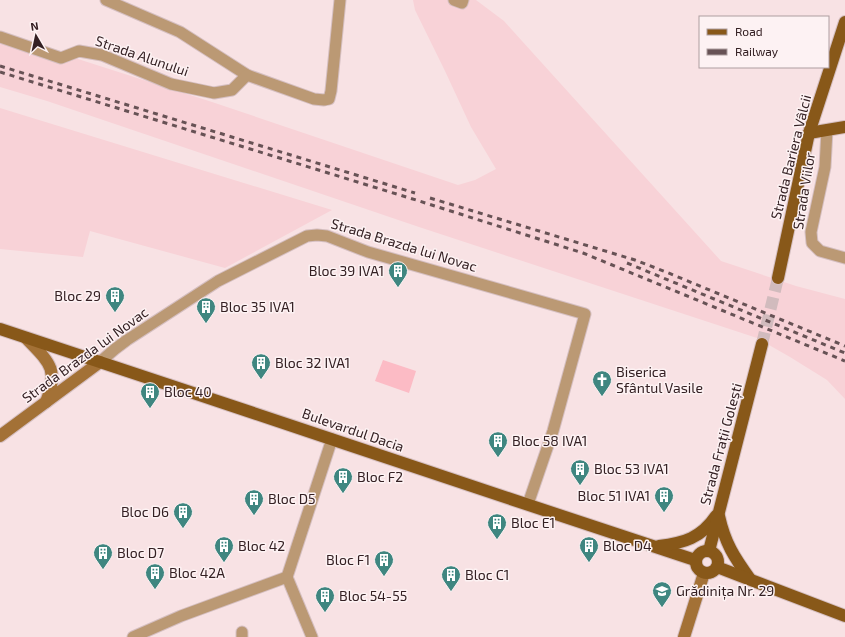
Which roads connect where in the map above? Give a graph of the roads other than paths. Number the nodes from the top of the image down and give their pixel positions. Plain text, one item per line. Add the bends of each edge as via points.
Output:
1 (106, 0) edge
2 (340, 0) edge
3 (454, 0) edge
4 (463, 0) edge
5 (845, 22) edge
6 (0, 37) edge
7 (247, 74) junction
8 (845, 127) edge
9 (827, 130) junction
10 (809, 133) junction
11 (845, 258) edge
12 (778, 278) tunnel mouth
13 (0, 329) edge
14 (26, 338) junction
15 (762, 344) tunnel mouth
16 (100, 362) junction
17 (45, 403) junction
18 (0, 436) edge
19 (332, 439) junction
20 (528, 504) junction
21 (718, 512) junction
22 (655, 546) junction
23 (709, 551) junction
24 (696, 560) junction
25 (717, 567) junction
26 (704, 573) junction
27 (287, 577) junction
28 (750, 579) junction
29 (845, 616) edge
30 (146, 634) edge
31 (133, 637) edge
32 (312, 637) edge
33 (684, 637) edge

1 - 7 street via 180,32
2 - 7 street via 329,99 314,99
3 - 4 street via 462,3
5 - 10 main road, Strada Bariera Vâlcii
6 - 7 street, Strada Alunului via 61,58 79,51 102,55 171,84 214,93 232,90
8 - 9 main road
9 - 10 main road
9 - 11 street, Strada Viilor via 825,167 811,232 812,243 820,251
10 - 12 main road, Strada Bariera Vâlcii
13 - 14 main road, Bulevardul Dacia
14 - 16 main road, Bulevardul Dacia
14 - 17 street via 47,359 52,370 53,382
15 - 21 main road, Strada Frații Golești
16 - 17 street, Strada Brazda lui Novac
16 - 19 main road, Bulevardul Dacia
16 - 20 street, Strada Brazda lui Novac via 127,340 202,290 307,236 327,236 368,252 585,314 553,430
17 - 18 street, Strada Brazda lui Novac
19 - 20 main road, Bulevardul Dacia
19 - 27 street
20 - 22 main road, Bulevardul Dacia
21 - 22 main road via 709,526 697,536
21 - 23 main road, Strada Frații Golești
21 - 28 main road via 730,550
22 - 24 main road, Bulevardul Dacia
23 - 24 main road via 700,553
23 - 25 main road via 717,556
24 - 26 main road via 697,567
25 - 26 main road via 712,572
25 - 28 main road
26 - 33 street
27 - 30 street via 181,616
27 - 32 street
28 - 29 main road
30 - 31 street

